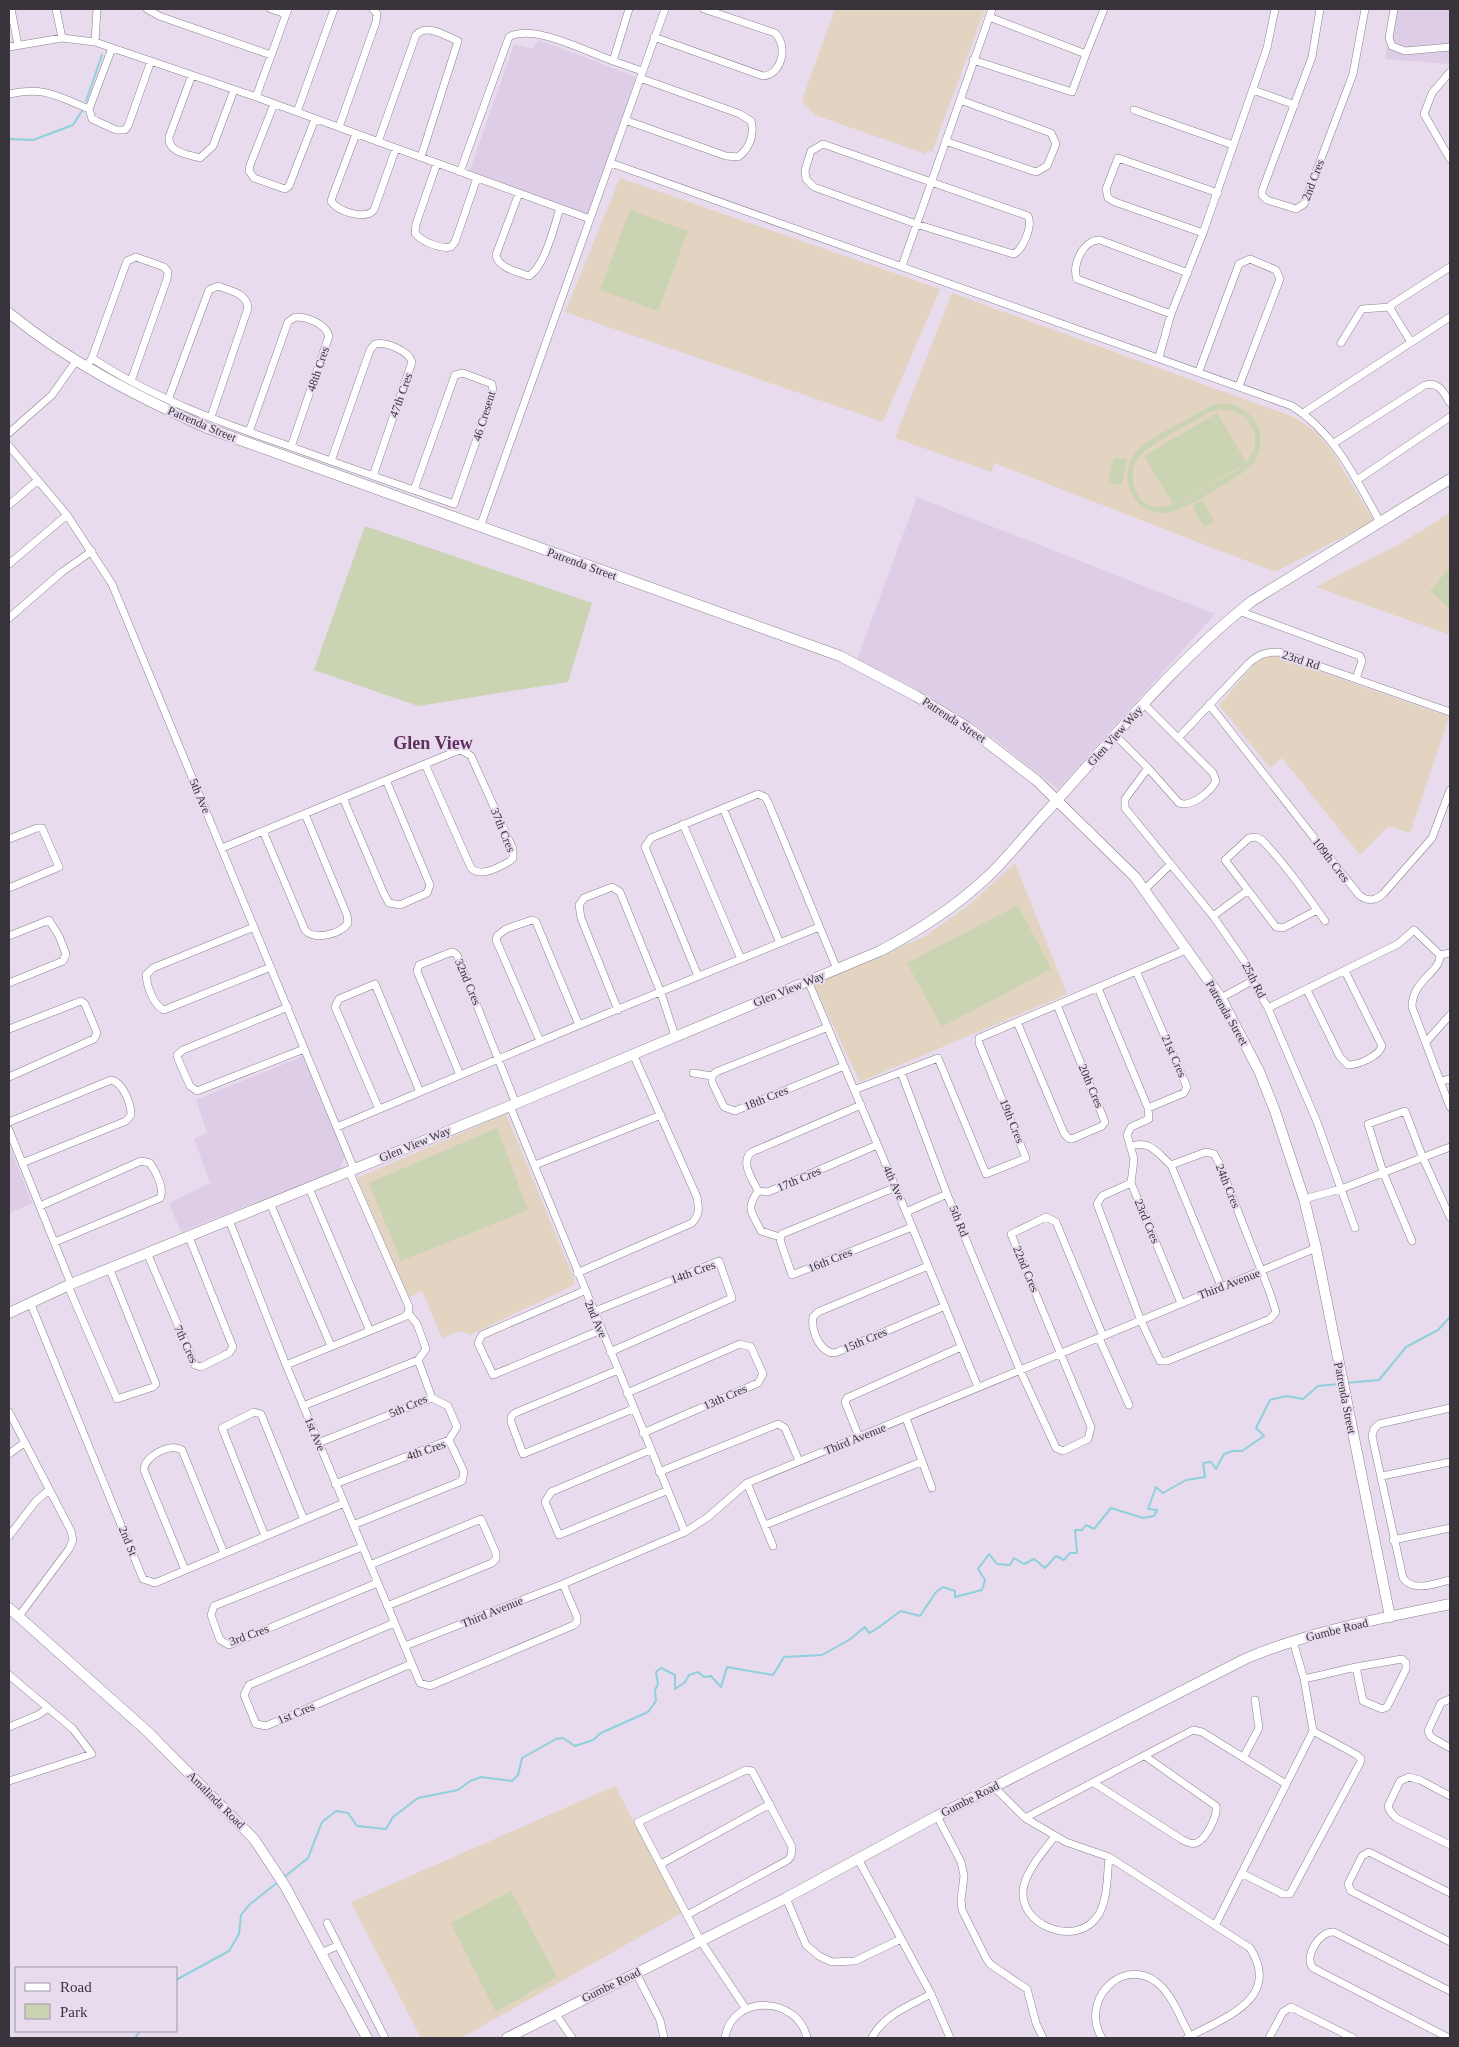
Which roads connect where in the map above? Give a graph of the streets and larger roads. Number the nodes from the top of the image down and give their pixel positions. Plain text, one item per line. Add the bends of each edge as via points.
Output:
1 (11, 9) edge
2 (56, 9) edge
3 (97, 9) edge
4 (147, 9) edge
5 (271, 9) edge
6 (334, 9) edge
7 (373, 9) edge
8 (629, 9) edge
9 (665, 9) edge
10 (704, 9) edge
11 (992, 9) edge
12 (1104, 9) edge
13 (1275, 9) edge
14 (1320, 9) edge
15 (1365, 9) edge
16 (1394, 9) edge
17 (287, 11) edge
18 (989, 18) junction
19 (654, 37) junction
20 (62, 38) junction
21 (95, 42) junction
22 (18, 45) junction
23 (9, 47) edge
24 (112, 48) junction
25 (1450, 48) edge
26 (1086, 54) junction
27 (272, 55) junction
28 (973, 60) junction
29 (151, 61) junction
30 (613, 61) junction
31 (1450, 72) edge
32 (641, 75) junction
33 (192, 76) junction
34 (234, 90) junction
35 (1253, 90) junction
36 (9, 94) edge
37 (256, 98) junction
38 (960, 100) junction
39 (274, 104) junction
40 (1295, 105) junction
41 (89, 109) junction
42 (1134, 110) dead end
43 (297, 112) junction
44 (315, 119) junction
45 (625, 120) junction
46 (339, 127) junction
47 (356, 134) junction
48 (945, 141) junction
49 (378, 142) junction
50 (1233, 145) junction
51 (396, 148) junction
52 (421, 157) junction
53 (1450, 159) edge
54 (437, 163) junction
55 (610, 163) junction
56 (460, 172) junction
57 (477, 178) junction
58 (931, 182) junction
59 (519, 193) junction
60 (1218, 193) junction
61 (560, 208) junction
62 (590, 219) junction
63 (916, 224) junction
64 (1203, 234) junction
65 (902, 266) junction
66 (1450, 267) edge
67 (1188, 273) junction
68 (1390, 307) junction
69 (9, 313) edge
70 (1172, 314) junction
71 (1450, 318) edge
72 (1411, 342) junction
73 (1341, 343) dead end
74 (1159, 357) junction
75 (92, 358) junction
76 (76, 361) junction
77 (86, 367) junction
78 (1199, 371) junction
79 (131, 381) junction
80 (1239, 386) junction
81 (168, 400) junction
82 (1450, 403) edge
83 (1303, 413) junction
84 (211, 417) junction
85 (1450, 417) edge
86 (249, 432) junction
87 (9, 433) edge
88 (1334, 443) junction
89 (291, 447) junction
90 (10, 448) edge
91 (331, 461) junction
92 (373, 476) junction
93 (1450, 479) edge
94 (38, 480) junction
95 (1357, 480) junction
96 (414, 490) junction
97 (9, 504) edge
98 (67, 515) junction
99 (1380, 522) junction
100 (480, 527) junction
101 (92, 551) junction
102 (9, 564) edge
103 (1239, 611) junction
104 (9, 618) edge
105 (1356, 679) junction
106 (1144, 704) junction
107 (1209, 704) junction
108 (1450, 712) edge
109 (1116, 736) junction
110 (1179, 737) junction
111 (425, 764) junction
112 (1148, 768) junction
113 (386, 780) junction
114 (1450, 790) edge
115 (343, 798) junction
116 (1057, 801) junction
117 (723, 808) junction
118 (305, 814) junction
119 (683, 824) junction
120 (264, 831) junction
121 (9, 839) edge
122 (222, 848) junction
123 (1171, 864) junction
124 (9, 888) edge
125 (1144, 890) junction
126 (1247, 891) junction
127 (1317, 910) junction
128 (1213, 916) junction
129 (1325, 922) dead end
130 (254, 927) junction
131 (819, 927) junction
132 (9, 936) edge
133 (780, 943) junction
134 (1188, 949) junction
135 (1450, 953) edge
136 (1440, 956) junction
137 (741, 959) junction
138 (271, 967) junction
139 (837, 969) junction
140 (1345, 971) junction
141 (1136, 973) junction
142 (698, 976) junction
143 (808, 981) junction
144 (1252, 981) junction
145 (9, 983) edge
146 (1098, 988) junction
147 (1307, 990) junction
148 (661, 992) junction
149 (1221, 998) junction
150 (1057, 1005) junction
151 (288, 1007) junction
152 (1268, 1008) junction
153 (618, 1010) junction
154 (1450, 1015) edge
155 (1017, 1022) junction
156 (579, 1024) junction
157 (828, 1027) junction
158 (9, 1029) edge
159 (675, 1036) junction
160 (540, 1041) junction
161 (1426, 1042) junction
162 (304, 1049) junction
163 (633, 1054) junction
164 (500, 1059) junction
165 (844, 1066) junction
166 (901, 1072) junction
167 (693, 1073) dead end
168 (460, 1075) junction
169 (712, 1076) junction
170 (9, 1077) edge
171 (1450, 1079) edge
172 (1441, 1081) junction
173 (854, 1090) junction
174 (420, 1092) junction
175 (513, 1105) junction
176 (861, 1105) junction
177 (1450, 1107) edge
178 (1148, 1108) junction
179 (378, 1109) junction
180 (660, 1115) junction
181 (9, 1122) edge
182 (337, 1127) junction
183 (9, 1130) edge
184 (877, 1146) junction
185 (1131, 1146) junction
186 (1450, 1147) edge
187 (1423, 1158) junction
188 (22, 1163) junction
189 (535, 1165) junction
190 (1171, 1165) junction
191 (352, 1170) junction
192 (1383, 1172) junction
193 (1131, 1183) junction
194 (896, 1187) junction
195 (309, 1188) junction
196 (1341, 1189) junction
197 (758, 1191) junction
198 (947, 1194) junction
199 (1304, 1199) junction
200 (270, 1203) junction
201 (40, 1206) junction
202 (906, 1212) junction
203 (1450, 1216) edge
204 (229, 1220) junction
205 (912, 1227) junction
206 (1355, 1228) dead end
207 (189, 1237) junction
208 (780, 1237) junction
209 (1412, 1241) dead end
210 (55, 1242) junction
211 (1316, 1248) junction
212 (148, 1255) junction
213 (928, 1266) junction
214 (110, 1270) junction
215 (1262, 1271) junction
216 (577, 1273) junction
217 (70, 1285) junction
218 (1221, 1286) junction
219 (584, 1291) junction
220 (30, 1302) junction
221 (1181, 1302) junction
222 (945, 1306) junction
223 (408, 1310) junction
224 (593, 1312) junction
225 (9, 1313) edge
226 (1141, 1321) junction
227 (369, 1330) junction
228 (601, 1330) junction
229 (1101, 1337) junction
230 (331, 1346) junction
231 (961, 1347) junction
232 (610, 1352) junction
233 (1061, 1354) junction
234 (418, 1360) junction
235 (286, 1365) junction
236 (618, 1370) junction
237 (1020, 1370) junction
238 (978, 1387) junction
239 (627, 1393) junction
240 (432, 1398) junction
241 (1129, 1405) dead end
242 (303, 1406) junction
243 (1450, 1408) edge
244 (633, 1409) junction
245 (9, 1412) edge
246 (906, 1418) junction
247 (643, 1433) junction
248 (859, 1437) junction
249 (450, 1440) junction
250 (24, 1442) junction
251 (318, 1443) junction
252 (650, 1450) junction
253 (9, 1454) edge
254 (799, 1462) junction
255 (921, 1462) junction
256 (1450, 1462) edge
257 (659, 1472) junction
258 (1382, 1476) junction
259 (747, 1483) junction
260 (335, 1484) junction
261 (932, 1488) dead end
262 (49, 1490) junction
263 (666, 1491) junction
264 (344, 1503) junction
265 (304, 1520) junction
266 (353, 1525) junction
267 (765, 1525) junction
268 (1450, 1528) edge
269 (685, 1532) junction
270 (9, 1536) edge
271 (265, 1536) junction
272 (1393, 1540) junction
273 (362, 1546) junction
274 (773, 1546) dead end
275 (224, 1553) junction
276 (370, 1565) junction
277 (186, 1570) junction
278 (1450, 1580) edge
279 (377, 1583) junction
280 (563, 1584) junction
281 (1450, 1604) edge
282 (387, 1606) junction
283 (9, 1608) edge
284 (19, 1616) junction
285 (1390, 1617) junction
286 (394, 1623) junction
287 (1293, 1641) junction
288 (405, 1646) junction
289 (411, 1664) junction
290 (1356, 1667) junction
291 (9, 1675) edge
292 (1304, 1679) junction
293 (1450, 1699) edge
294 (1255, 1700) dead end
295 (48, 1708) junction
296 (9, 1727) edge
297 (1314, 1731) junction
298 (1450, 1748) edge
299 (1144, 1756) junction
300 (1243, 1758) junction
301 (9, 1781) edge
302 (1094, 1783) junction
303 (1286, 1784) junction
304 (994, 1787) junction
305 (1450, 1796) edge
306 (770, 1804) junction
307 (937, 1816) junction
308 (1025, 1818) junction
309 (1055, 1836) junction
310 (1450, 1845) edge
311 (1109, 1857) junction
312 (858, 1859) junction
313 (662, 1864) junction
314 (1243, 1874) junction
315 (1450, 1893) edge
316 (786, 1898) junction
317 (687, 1915) junction
318 (327, 1923) dead end
319 (1216, 1924) junction
320 (901, 1939) junction
321 (700, 1940) junction
322 (1450, 1942) edge
323 (338, 1946) junction
324 (321, 1953) junction
325 (636, 1973) junction
326 (1450, 1991) edge
327 (930, 1994) junction
328 (746, 2009) junction
329 (555, 2013) junction
330 (1188, 2037) edge
331 (367, 2038) edge
332 (385, 2038) edge
333 (507, 2038) edge
334 (572, 2038) edge
335 (664, 2038) edge
336 (726, 2038) edge
337 (807, 2038) edge
338 (872, 2038) edge
339 (950, 2038) edge
340 (1043, 2038) edge
341 (1102, 2038) edge
342 (1269, 2038) edge
343 (1354, 2038) edge
344 (1449, 2038) edge

1 - 22 street
2 - 20 street
3 - 21 street
4 - 27 street
5 - 17 street
6 - 43 street
7 - 46 street via 377,14 376,22
8 - 30 street
9 - 19 street
10 - 19 street via 775,33 782,40 784,49 775,72 763,76
11 - 18 street
12 - 26 street
13 - 35 street via 1267,48
14 - 40 street, 2nd Cres via 1312,57
15 - 40 street, 2nd Cres via 1353,74 1304,204 1296,209 1267,200 1262,195
16 - 25 street via 1389,38 1392,46 1405,51
17 - 27 street
18 - 26 street
18 - 28 street
19 - 32 street
20 - 21 street
20 - 22 street
21 - 24 street
22 - 23 street
24 - 29 street
24 - 41 street
26 - 28 street via 1072,92
27 - 37 street
28 - 38 street
29 - 33 street
29 - 41 street via 125,130 97,122 89,114
30 - 32 street
30 - 56 street via 541,35 515,34 509,37
31 - 53 street via 1432,93 1424,114
32 - 45 street
32 - 45 street via 740,114 751,121 753,130 745,152 738,157 726,156
33 - 34 street
33 - 34 street via 169,137 168,144 172,149 200,158 208,153
34 - 37 street
35 - 40 street
35 - 50 street
36 - 41 street via 42,91
37 - 39 street
38 - 48 street
38 - 48 street via 1052,134 1056,144 1047,166 1036,172
39 - 43 street
39 - 44 street via 250,165 249,171 254,178 285,189 289,186
42 - 50 street
43 - 44 street
44 - 46 street
45 - 55 street
46 - 47 street
47 - 49 street
47 - 51 street via 332,195 334,206 363,216 370,215
48 - 58 street
49 - 51 street
49 - 52 street via 416,35 426,29 458,41
50 - 60 street
51 - 52 street
52 - 54 street
54 - 56 street
54 - 57 street via 416,224 415,233 420,239 451,247
55 - 62 street
55 - 65 street
56 - 57 street
57 - 59 street
58 - 63 street
58 - 63 street via 1028,216 1030,222 1021,248 1014,254
58 - 63 street via 829,145 818,145 811,151 804,174 809,184
59 - 61 street
59 - 61 street via 496,255 500,264 529,276 541,263
60 - 64 street
60 - 64 street via 1118,158 1106,189 1108,198 1115,202
61 - 62 street
62 - 100 street
63 - 65 street
64 - 67 street
65 - 74 street
66 - 68 street
67 - 70 street
67 - 70 street via 1100,240 1085,245 1075,274 1081,281
68 - 72 street
68 - 73 street via 1362,309
69 - 76 street, Patrenda Street
70 - 74 street
71 - 72 street
72 - 83 street
74 - 78 street
75 - 77 street
75 - 79 street
75 - 79 street via 127,261 136,256 164,267 168,272 167,279
76 - 77 street, Patrenda Street
76 - 87 street via 52,395
77 - 100 street, Patrenda Street via 139,397 207,428
78 - 80 street
78 - 80 street via 1239,264 1250,259 1276,270 1280,279
79 - 81 street
80 - 83 street
81 - 84 street
81 - 84 street via 208,290 218,286 239,294 246,299 248,308
82 - 88 street via 1439,386 1431,383
83 - 88 street
84 - 86 street
85 - 95 street
86 - 89 street
86 - 89 street, 48th Cres via 288,322 301,317 323,326 329,336
88 - 95 street
89 - 91 street
90 - 94 street, 5th Ave
91 - 92 street
91 - 92 street, 47th Cres via 370,350 375,344 382,343 406,353 412,362
92 - 96 street
93 - 99 street, Glen View Way
94 - 97 street
94 - 98 street, 5th Ave
95 - 99 street
96 - 96 street, 46 Cresent via 455,375 463,373 492,384 493,393 454,504
98 - 101 street, 5th Ave
98 - 102 street
99 - 103 street, Glen View Way
100 - 116 street, Patrenda Street via 840,656 967,727 1005,754
101 - 104 street via 62,572
101 - 122 street, 5th Ave via 112,584
103 - 105 street via 1360,656 1362,661
103 - 106 street, Glen View Way via 1198,647
105 - 107 street, 23rd Rd via 1279,652 1263,653
105 - 108 street, 23rd Rd
106 - 109 street, Glen View Way
106 - 110 street
107 - 110 street, 23rd Rd
107 - 114 street, 109th Cres via 1359,896 1365,899 1383,894 1428,843 1435,833
109 - 112 street
109 - 116 street, Glen View Way
110 - 112 street via 1213,773 1216,781 1212,787 1190,804 1183,805
111 - 111 street, 37th Cres via 457,751 467,752 513,849 510,861 483,873 471,868
111 - 113 street
112 - 123 street, 25th Rd via 1125,799 1124,806
113 - 115 street
113 - 115 street via 430,885 427,893 400,905 394,906 384,894
115 - 118 street
116 - 125 street, Patrenda Street via 1125,866
116 - 139 street, Glen View Way via 985,879 944,912 911,935
117 - 119 street
117 - 131 street via 754,795 765,797
117 - 133 street
118 - 120 street
118 - 120 street via 347,914 348,923 344,928 318,937 308,934
119 - 137 street
119 - 142 street via 651,838 646,847
120 - 122 street
121 - 124 street via 42,828 59,867
122 - 130 street, 5th Ave
123 - 125 street
123 - 128 street, 25th Rd
125 - 134 street, Patrenda Street
126 - 127 street via 1272,924 1279,928
126 - 127 street via 1225,860 1249,838 1256,837 1264,842
126 - 128 street
127 - 129 street
128 - 144 street, 25th Rd via 1245,962
130 - 138 street, 5th Ave
130 - 138 street via 153,968 146,975 147,983 158,1006 164,1010
131 - 133 street
131 - 139 street
132 - 145 street via 49,920 66,954 63,961
133 - 137 street
134 - 141 street
134 - 149 street, Patrenda Street
135 - 136 street
136 - 140 street via 1414,930 1404,940
136 - 161 street via 1438,964 1419,984 1412,1000
137 - 142 street
138 - 151 street, 5th Ave
139 - 143 street, Glen View Way
140 - 147 street
140 - 147 street via 1382,1046 1378,1053 1356,1064 1348,1065 1340,1058
141 - 146 street
141 - 178 street, 21st Cres via 1187,1087 1184,1093
142 - 148 street
143 - 157 street, 4th Ave
143 - 159 street, Glen View Way
144 - 149 street
144 - 152 street, 25th Rd
146 - 150 street
146 - 178 street
147 - 152 street
148 - 153 street
148 - 153 street via 620,892 607,887 584,898 579,912
148 - 159 street
149 - 199 street, Patrenda Street via 1265,1087
150 - 155 street
150 - 155 street, 20th Cres via 1105,1122 1072,1139 1064,1133
151 - 162 street, 5th Ave
151 - 162 street via 183,1050 177,1055 178,1059 190,1086 197,1091
152 - 196 street, 25th Rd via 1317,1122
153 - 156 street
154 - 161 street
155 - 166 street, 19th Cres via 981,1037 979,1043 1026,1158 986,1174 940,1060 934,1058
156 - 160 street
156 - 160 street via 536,922 532,920 506,929 496,940
157 - 165 street, 4th Ave
157 - 169 street
158 - 170 street via 81,1001 97,1033 94,1039
159 - 163 street, Glen View Way
160 - 164 street
161 - 172 street
162 - 182 street, 5th Ave
163 - 175 street, Glen View Way
163 - 180 street
164 - 168 street
164 - 168 street, 32nd Cres via 457,956 454,952 449,953 420,965 417,971
164 - 175 street, 32nd Cres
165 - 169 street, 18th Cres via 735,1110 724,1107
165 - 173 street, 4th Ave
166 - 173 street
166 - 198 street, 5th Rd
167 - 169 street
168 - 174 street
171 - 172 street
172 - 177 street
173 - 176 street, 4th Ave
174 - 179 street
174 - 179 street via 375,984 338,999 336,1007
175 - 189 street, 2nd Ave
175 - 191 street, Glen View Way
176 - 184 street, 4th Ave
176 - 197 street via 748,1156 746,1161
178 - 185 street via 1149,1119 1128,1131
179 - 182 street
180 - 189 street
180 - 216 street via 697,1198 698,1216 692,1223
181 - 188 street via 111,1080 120,1085 130,1108 132,1115 126,1121
182 - 191 street, 5th Ave
183 - 188 street
184 - 194 street, 4th Ave
184 - 197 street, 17th Cres via 768,1192
185 - 190 street via 1148,1145
185 - 193 street via 1134,1159
186 - 187 street
187 - 192 street
187 - 192 street via 1405,1111 1368,1124
187 - 203 street
188 - 201 street
189 - 216 street, 2nd Ave
190 - 215 street, 24th Cres via 1206,1152 1216,1157
190 - 218 street
191 - 195 street, Glen View Way
191 - 223 street, 5th Ave
192 - 196 street
192 - 209 street
193 - 221 street, 23rd Cres
193 - 226 street, 23rd Cres via 1102,1196 1097,1204
194 - 202 street, 4th Ave
194 - 208 street
195 - 200 street, Glen View Way
195 - 227 street
196 - 199 street
196 - 206 street, 25th Rd
197 - 208 street via 750,1202 750,1208 761,1231
198 - 202 street
198 - 237 street, 5th Rd
199 - 211 street, Patrenda Street
200 - 204 street, Glen View Way
200 - 230 street
201 - 210 street
201 - 210 street via 141,1161 153,1167 162,1191 160,1198
202 - 205 street, 4th Ave
204 - 207 street, Glen View Way
204 - 235 street, 1st Ave
205 - 208 street, 16th Cres via 792,1275
205 - 213 street, 4th Ave
207 - 212 street, Glen View Way
207 - 212 street, 7th Cres via 233,1347 229,1353 201,1367 194,1365
210 - 217 street
211 - 215 street, Third Avenue
211 - 285 street, Patrenda Street
212 - 214 street, Glen View Way
213 - 222 street, 4th Ave
213 - 222 street, 15th Cres via 818,1312 813,1317 813,1326 822,1347 835,1353
214 - 217 street, Glen View Way
214 - 217 street via 156,1384 119,1400 115,1397
215 - 218 street, Third Avenue
215 - 226 street, 24th Cres via 1276,1308 1270,1319 1164,1361 1157,1358
216 - 219 street, 2nd Ave
217 - 220 street, Glen View Way
218 - 221 street, Third Avenue
219 - 224 street, 2nd Ave
219 - 228 street via 482,1335 478,1343 493,1375
220 - 225 street, Glen View Way
220 - 277 street, 2nd St via 143,1578 155,1583
221 - 226 street, Third Avenue
222 - 231 street, 4th Ave
223 - 227 street via 404,1317
223 - 234 street, 5th Ave via 426,1349
224 - 228 street, 2nd Ave
224 - 232 street, 14th Cres via 719,1261 732,1298
226 - 229 street, Third Avenue
227 - 230 street
228 - 232 street, 2nd Ave
229 - 233 street, Third Avenue
229 - 233 street, 22nd Cres via 1056,1222 1046,1217 1011,1234
229 - 241 street
230 - 235 street
231 - 238 street, 4th Ave
231 - 248 street via 847,1398
232 - 236 street, 2nd Ave
233 - 237 street, Third Avenue
233 - 237 street, 5th Rd via 1091,1427 1088,1439 1063,1450 1056,1448 1052,1441
234 - 240 street, 5th Cres
234 - 242 street
235 - 242 street, 1st Ave
236 - 239 street, 2nd Ave
236 - 244 street via 516,1413 511,1422 520,1446 524,1454
237 - 238 street, Third Avenue
238 - 246 street, Third Avenue
239 - 244 street, 2nd Ave
239 - 247 street, 13th Cres via 740,1344 751,1347 762,1374 758,1383
240 - 249 street via 448,1406 457,1427
240 - 251 street, 5th Cres
242 - 251 street, 1st Ave
243 - 258 street via 1376,1426 1372,1436
244 - 247 street, 2nd Ave
245 - 250 street
246 - 248 street, Third Avenue
246 - 255 street
247 - 252 street, 2nd Ave
248 - 254 street, Third Avenue
249 - 260 street, 4th Cres
249 - 266 street, 4th Cres via 464,1472 462,1481
250 - 253 street
250 - 262 street
251 - 260 street, 1st Ave
252 - 257 street, 2nd Ave
252 - 263 street via 551,1492 545,1502 548,1510 559,1535
254 - 257 street via 786,1428 778,1424
254 - 259 street, Third Avenue
255 - 261 street
255 - 267 street
256 - 258 street
257 - 263 street, 2nd Ave
258 - 272 street
259 - 267 street
259 - 269 street, Third Avenue
260 - 264 street, 1st Ave
262 - 270 street via 36,1501
262 - 284 street via 73,1540
263 - 269 street, 2nd Ave
264 - 265 street, 2nd St
264 - 266 street, 1st Ave
265 - 271 street, 2nd St
265 - 271 street via 261,1414 254,1412 222,1428
266 - 273 street, 1st Ave
267 - 274 street
268 - 272 street
269 - 280 street, Third Avenue
271 - 275 street, 2nd St
272 - 278 street via 1404,1578 1410,1586
273 - 276 street, 1st Ave
273 - 279 street, 3rd Cres via 214,1606 211,1615 220,1640 229,1645
275 - 277 street, 2nd St
275 - 277 street via 182,1450 172,1447 148,1458 144,1470
276 - 279 street, 1st Ave
276 - 282 street via 481,1519 496,1553 492,1562
279 - 282 street, 1st Ave
280 - 288 street, Third Avenue
280 - 289 street, 1st Ave via 577,1617 574,1625 430,1686 420,1683
281 - 285 street, Gumbe Road
282 - 286 street, 1st Ave
283 - 284 street, Amalinda Road
284 - 324 street, Amalinda Road via 148,1732 254,1839 283,1882
285 - 287 street, Gumbe Road
286 - 288 street, 1st Ave
286 - 289 street, 1st Cres via 249,1685 244,1695 256,1724 266,1726
287 - 292 street
287 - 304 street, Gumbe Road via 1203,1679
288 - 289 street, 1st Ave
290 - 290 street via 1404,1660 1406,1669 1387,1707 1382,1709 1363,1701
290 - 292 street
291 - 295 street
292 - 297 street
293 - 298 street via 1441,1703 1428,1731 1431,1737
294 - 300 street via 1259,1728
295 - 296 street
295 - 301 street via 73,1729 92,1754
297 - 303 street
297 - 314 street via 1357,1754 1360,1763 1290,1894 1283,1894
299 - 300 street via 1194,1730
299 - 302 street
299 - 302 street via 1216,1806 1216,1813 1203,1839 1197,1843 1181,1839
300 - 303 street
302 - 308 street
303 - 314 street
304 - 307 street, Gumbe Road
304 - 308 street
305 - 310 street via 1409,1777 1400,1782 1388,1806 1396,1818
306 - 313 street
306 - 313 street via 755,1774 749,1770 638,1822
306 - 317 street via 792,1847 792,1856
307 - 312 street, Gumbe Road
307 - 340 street via 961,1862 964,1876 961,1900 966,1918 990,1964 1027,1989
308 - 309 street
309 - 311 street
309 - 311 street via 1028,1876 1024,1894 1029,1912 1054,1931 1076,1931 1098,1916 1104,1901
311 - 319 street
312 - 316 street, Gumbe Road
312 - 320 street
313 - 317 street
314 - 319 street
315 - 322 street via 1369,1852 1362,1856 1348,1884 1351,1891
316 - 320 street via 806,1945 832,1962 855,1961
316 - 321 street, Gumbe Road
317 - 321 street
318 - 323 street
319 - 330 street via 1250,1948 1256,1957 1259,1984 1248,2003
320 - 327 street
321 - 325 street, Gumbe Road
321 - 328 street
323 - 324 street
323 - 332 street
324 - 331 street, Amalinda Road
325 - 329 street, Gumbe Road
325 - 335 street via 660,2020
326 - 344 street via 1334,1932 1321,1936 1310,1956 1313,1968
327 - 338 street via 882,2023
327 - 339 street
328 - 336 street via 730,2024
328 - 337 street via 767,2004 788,2010 803,2026
329 - 333 street, Gumbe Road
329 - 334 street
330 - 341 street via 1166,1991 1149,1977 1136,1975 1110,1983 1101,1993 1094,2018
342 - 343 street via 1283,2012 1291,2007

